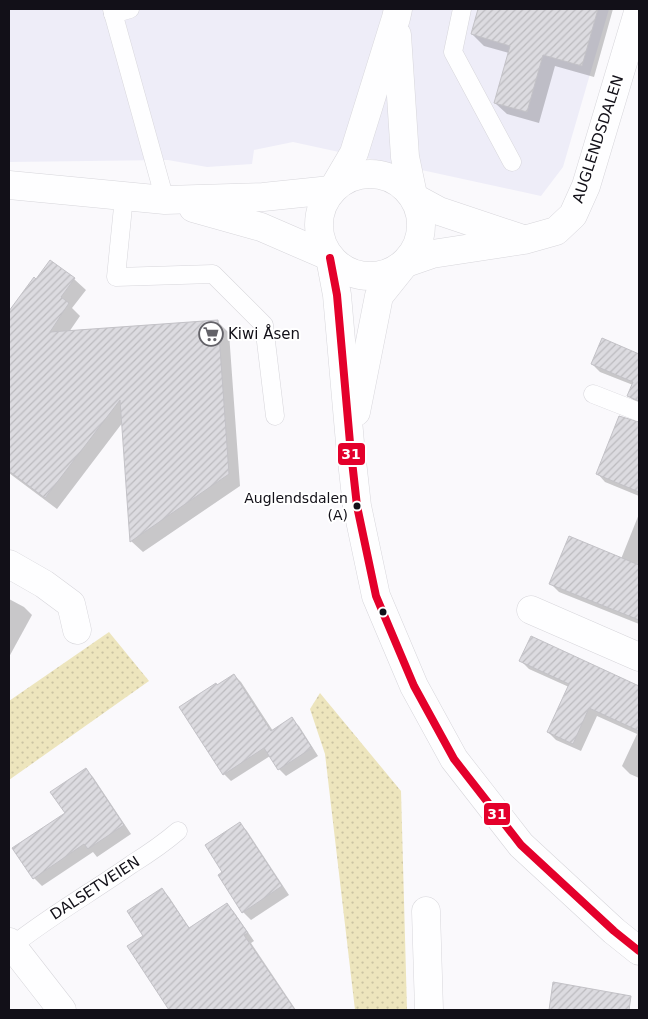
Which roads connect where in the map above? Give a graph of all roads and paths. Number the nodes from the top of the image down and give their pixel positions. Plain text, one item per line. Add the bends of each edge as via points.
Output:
1 (130, 9) edge
2 (462, 9) edge
3 (639, 9) edge
4 (112, 11) edge
5 (397, 13) edge
6 (512, 162) dead end
7 (9, 185) edge
8 (333, 188) junction
9 (414, 196) junction
10 (124, 197) junction
11 (165, 200) junction
12 (524, 240) junction
13 (329, 257) junction
14 (405, 264) junction
15 (593, 394) dead end
16 (639, 412) edge
17 (276, 416) dead end
18 (350, 443) junction
19 (9, 564) edge
20 (531, 610) dead end
21 (77, 630) dead end
22 (639, 657) edge
23 (178, 831) dead end
24 (426, 911) dead end
25 (10, 944) edge
26 (639, 951) edge
27 (53, 1007) edge
28 (429, 1010) edge

1 - 4 lane
2 - 6 lane via 453,52
3 - 12 main road, AUGLENDSDALEN via 586,186 573,216 556,231
4 - 11 lane
5 - 8 main road via 354,153
5 - 9 main road via 405,157
7 - 10 main road
8 - 9 main road via 360,173 390,176
8 - 11 main road via 263,197
8 - 13 main road via 320,210 318,234
9 - 12 main road via 439,211
9 - 14 main road via 422,220 421,228 419,243
10 - 11 main road
10 - 17 lane via 116,277 213,274 264,325
11 - 13 main road via 261,227
12 - 14 main road, AUGLENDSDALEN via 432,254
13 - 14 main road via 352,274 379,276
13 - 18 main road via 337,296
14 - 18 main road via 380,296
15 - 16 lane
18 - 26 main road via 357,506 376,596 414,686 454,759 521,845
19 - 21 main road via 71,604
20 - 22 main road
23 - 25 lane, DALSETVEIEN
24 - 28 main road
25 - 27 main road, DALSETVEIEN

